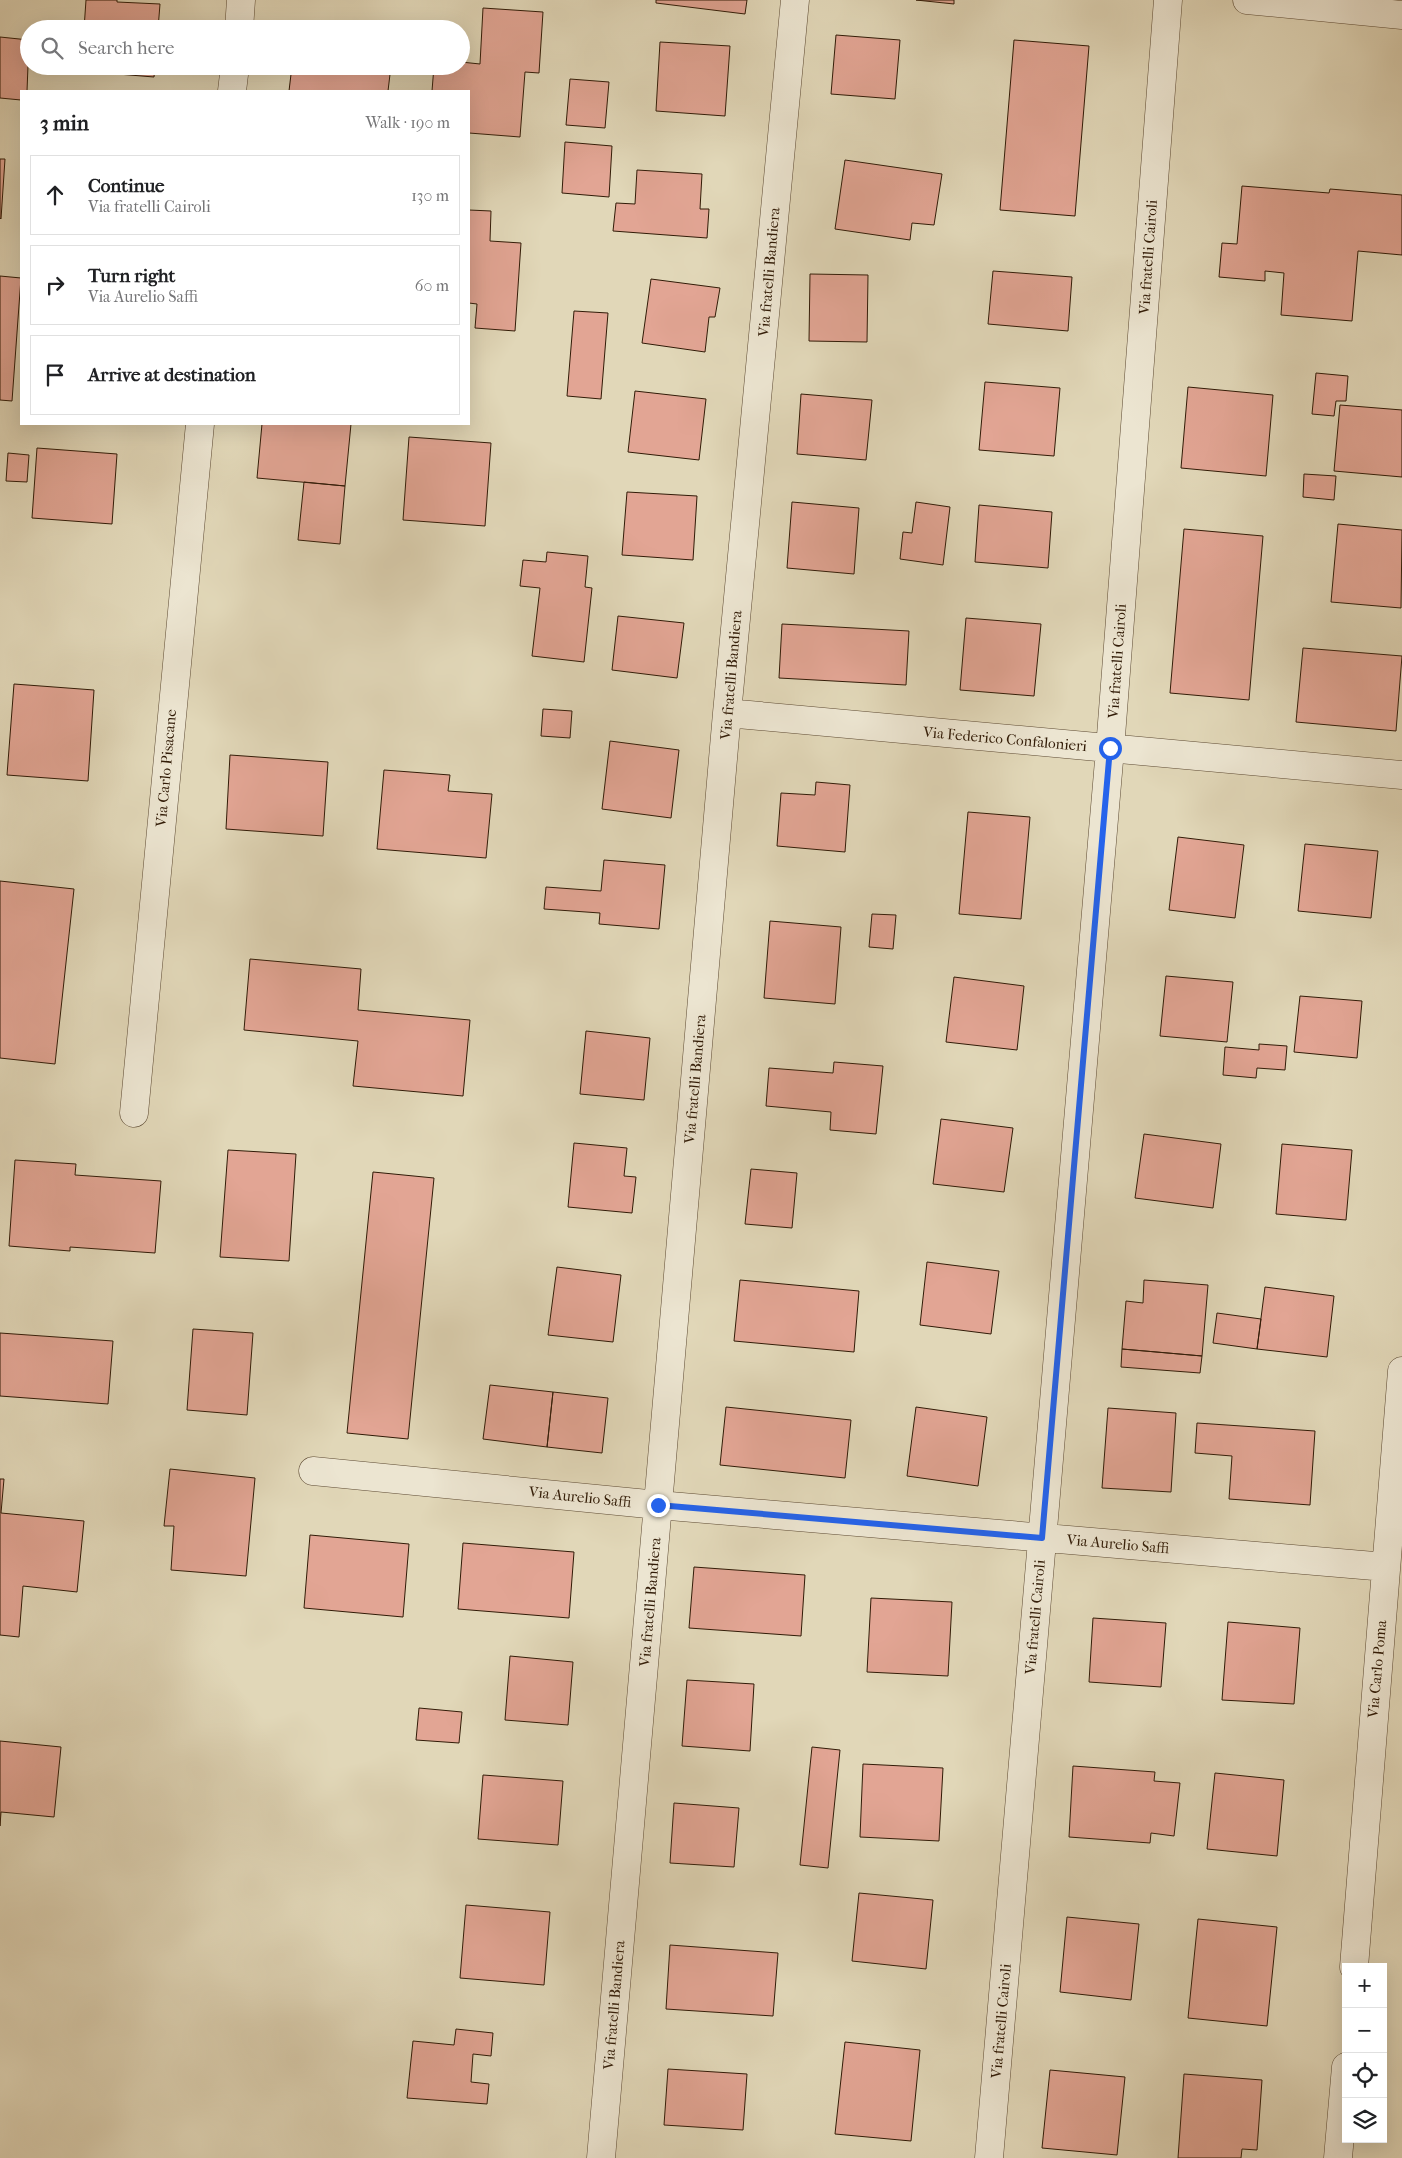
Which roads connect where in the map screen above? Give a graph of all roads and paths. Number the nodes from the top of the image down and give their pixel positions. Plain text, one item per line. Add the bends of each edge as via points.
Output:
1 (241, 0) edge
2 (795, 0) edge
3 (1168, 0) edge
4 (1247, 0) edge
5 (1372, 6) edge
6 (1402, 15) edge
7 (239, 20) edge
8 (234, 75) edge
9 (232, 90) edge
10 (200, 425) edge
11 (727, 713) junction
12 (1110, 748) junction
13 (1402, 775) edge
14 (134, 1113) dead end
15 (1402, 1371) edge
16 (313, 1472) dead end
17 (658, 1505) junction
18 (1042, 1538) junction
19 (1386, 1567) junction
20 (1354, 1963) edge
21 (1343, 2098) edge
22 (601, 2158) edge
23 (990, 2158) edge
24 (1338, 2158) edge

1 - 7 street
2 - 11 street, Via fratelli Bandiera
3 - 12 street, Via fratelli Cairoli
4 - 5 street
5 - 6 street
8 - 9 street
10 - 14 street, Via Carlo Pisacane
11 - 12 street, Via Federico Confalonieri
11 - 17 street, Via fratelli Bandiera
12 - 13 street, Via Federico Confalonieri
12 - 18 street, Via fratelli Cairoli
15 - 19 street, Via Carlo Poma
16 - 17 street, Via Aurelio Saffi
17 - 18 street, Via Aurelio Saffi
17 - 22 street, Via fratelli Bandiera
18 - 19 street, Via Aurelio Saffi
18 - 23 street, Via fratelli Cairoli
19 - 20 street, Via Carlo Poma
21 - 24 street

